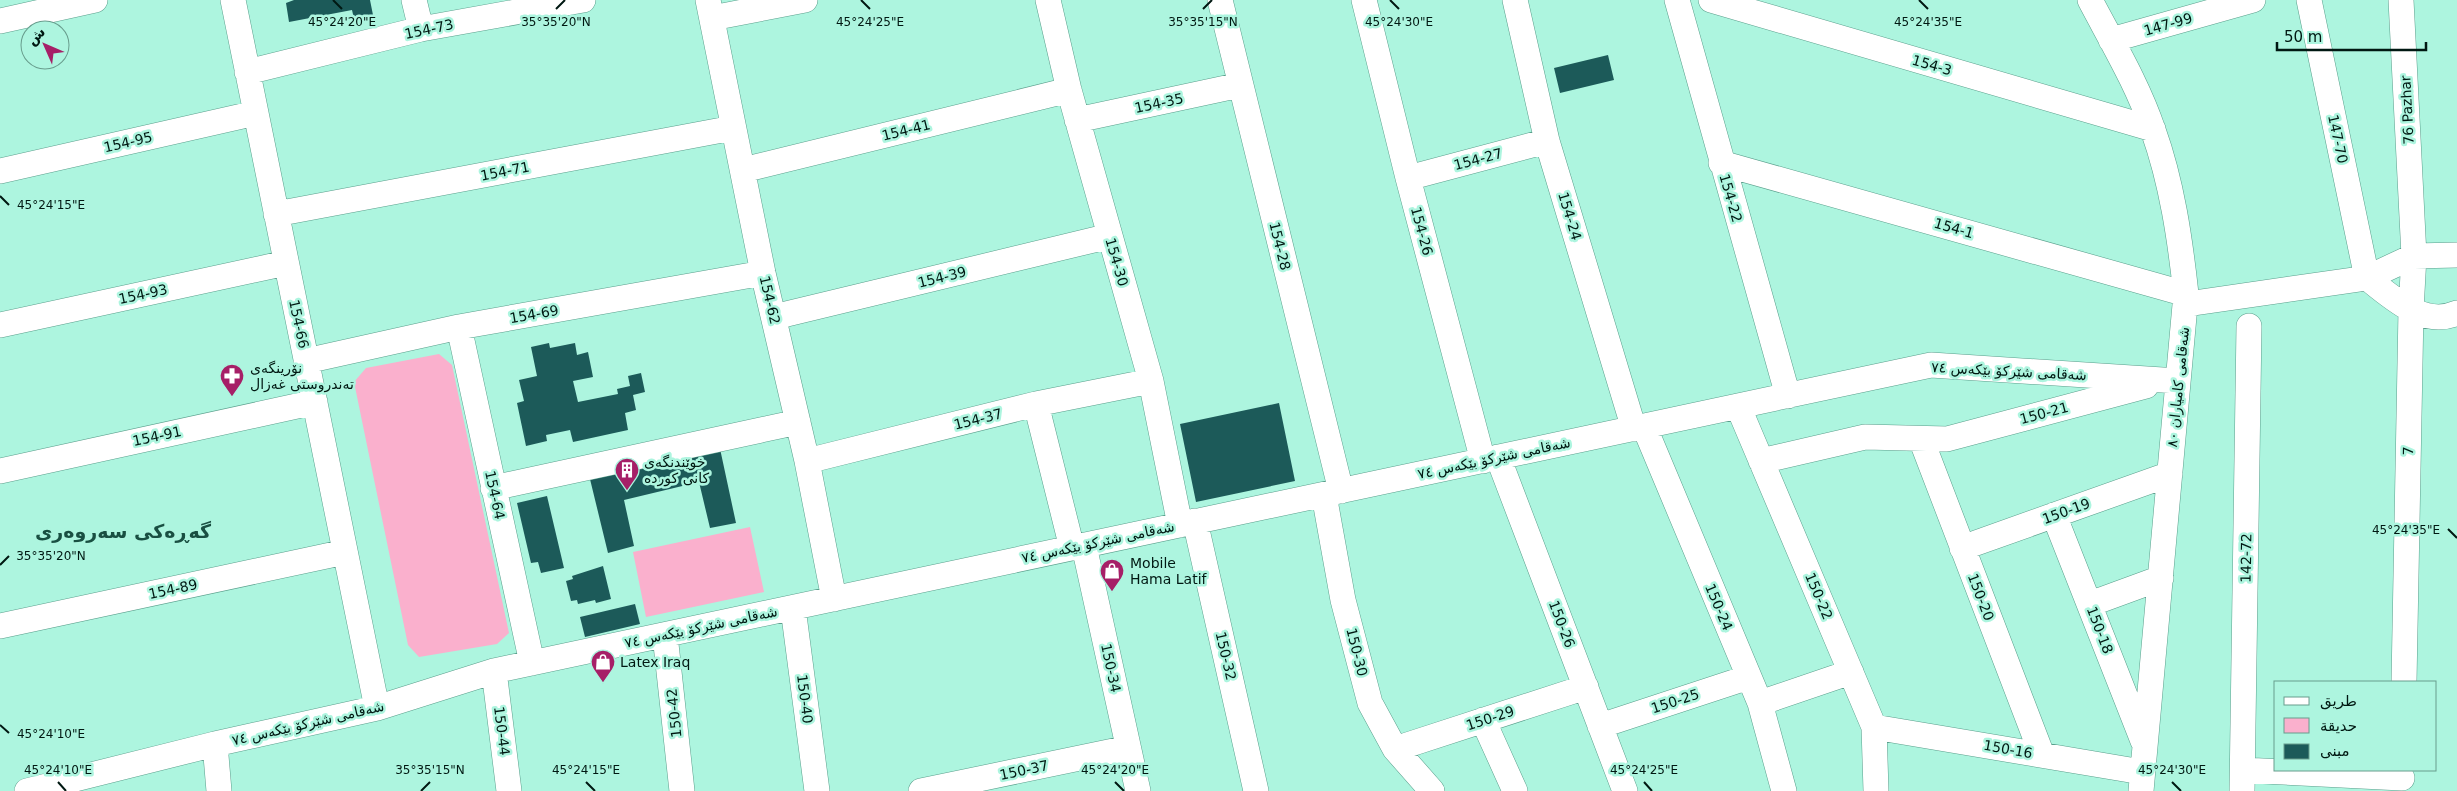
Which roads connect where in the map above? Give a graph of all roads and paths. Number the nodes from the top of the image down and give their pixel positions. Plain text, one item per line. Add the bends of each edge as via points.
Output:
1 (95, 0) edge
2 (232, 0) edge
3 (414, 0) edge
4 (582, 0) edge
5 (805, 0) edge
6 (1048, 0) edge
7 (1220, 0) edge
8 (1364, 0) edge
9 (1515, 0) edge
10 (1677, 0) edge
11 (1711, 0) edge
12 (2090, 0) edge
13 (2254, 0) edge
14 (2309, 0) edge
15 (2401, 0) edge
16 (70, 4) edge
17 (710, 9) edge
18 (0, 21) edge
19 (421, 29) junction
20 (2111, 40) junction
21 (247, 72) junction
22 (1240, 85) junction
23 (1069, 90) junction
24 (256, 113) junction
25 (1077, 120) junction
26 (733, 128) junction
27 (2153, 129) junction
28 (1547, 141) junction
29 (1721, 162) junction
30 (743, 170) junction
31 (0, 171) edge
32 (1408, 178) junction
33 (276, 214) junction
34 (2412, 220) joint
35 (1110, 236) junction
36 (2414, 256) junction
37 (2455, 257) edge
38 (286, 263) junction
39 (763, 273) junction
40 (2367, 278) junction
41 (2186, 299) junction
42 (2411, 310) junction
43 (2457, 313) edge
44 (774, 317) junction
45 (0, 325) edge
46 (2249, 326) dead end
47 (460, 327) junction
48 (306, 360) junction
49 (1151, 381) junction
50 (2172, 381) junction
51 (1788, 396) junction
52 (315, 402) junction
53 (1036, 404) junction
54 (1738, 406) junction
55 (798, 422) junction
56 (1639, 428) junction
57 (1921, 439) junction
58 (1491, 459) junction
59 (1761, 460) junction
60 (806, 462) junction
61 (0, 471) edge
62 (2170, 474) junction
63 (494, 488) junction
64 (1332, 493) junction
65 (2054, 515) junction
66 (1188, 523) junction
67 (1078, 547) junction
68 (1962, 548) junction
69 (345, 552) junction
70 (2161, 578) junction
71 (834, 599) junction
72 (2090, 604) junction
73 (793, 608) junction
74 (0, 626) edge
75 (665, 635) junction
76 (532, 663) junction
77 (494, 671) junction
78 (1850, 672) junction
79 (1749, 677) junction
80 (2404, 681) edge
81 (1586, 687) junction
82 (1760, 702) junction
83 (377, 708) junction
84 (1483, 720) junction
85 (1600, 726) junction
86 (1874, 727) junction
87 (215, 744) junction
88 (2145, 746) junction
89 (1128, 748) junction
90 (1395, 749) junction
91 (2042, 755) junction
92 (2243, 780) edge
93 (2402, 780) edge
94 (2142, 782) edge
95 (27, 791) edge
96 (219, 791) edge
97 (509, 791) edge
98 (682, 791) edge
99 (817, 791) edge
100 (921, 791) edge
101 (1138, 791) edge
102 (1256, 791) edge
103 (1432, 791) edge
104 (1515, 791) edge
105 (1625, 791) edge
106 (1784, 791) edge
107 (1876, 791) edge

1 - 16 street
2 - 21 street, 154-66
3 - 19 street
4 - 19 street, 154-73
5 - 17 street
6 - 23 street, 154-30
7 - 22 street, 154-28
8 - 32 street, 154-26
9 - 28 street, 154-24
10 - 29 street, 154-22
11 - 27 street, 154-3
12 - 20 street, شەقامی کامیاران ٨٠
13 - 20 street, 147-99
14 - 40 street, 147-70
15 - 34 street, 76 Pazhar
16 - 18 street
17 - 26 street, 154-62
19 - 21 street, 154-73
20 - 27 street, شەقامی کامیاران ٨٠
21 - 24 street, 154-66
22 - 25 street, 154-35
22 - 64 street, 154-28
23 - 25 street, 154-30
23 - 30 street, 154-41
24 - 31 street, 154-95
24 - 33 street, 154-66
25 - 35 street, 154-30
26 - 30 street, 154-62
26 - 33 street, 154-71
27 - 41 street, شەقامی کامیاران ٨٠ via 2172,196
28 - 32 street, 154-27
28 - 56 street, 154-24
29 - 41 street, 154-1
29 - 51 street, 154-22
30 - 39 street, 154-62
32 - 58 street, 154-26
33 - 38 street, 154-66
34 - 36 street, 7
35 - 44 street, 154-39
35 - 49 street, 154-30
36 - 37 street
36 - 40 street
36 - 42 street, 7
38 - 45 street, 154-93
38 - 48 street, 154-66
39 - 44 street, 154-62
39 - 47 street, 154-69
40 - 41 street
40 - 42 street
41 - 50 street, شەقامی کامیاران ٨٠
42 - 43 street via 2429,316 2448,317
42 - 80 street, 7
44 - 55 street, 154-62
46 - 92 street, 142-72
47 - 48 street, 154-69
47 - 63 street, 154-64
48 - 52 street, 154-66
49 - 53 street, 154-37
49 - 66 street, 154-30
50 - 51 street, شەقامی شێرکۆ بێکەس ٧٤ via 1931,365
50 - 57 street, 150-21 via 1947,439
50 - 62 street, شەقامی کامیاران ٨٠
51 - 54 street, شەقامی شێرکۆ بێکەس ٧٤
52 - 61 street, 154-91
52 - 69 street, 154-66
53 - 60 street, 154-37
53 - 67 street, 150-34
54 - 56 street, شەقامی شێرکۆ بێکەس ٧٤
54 - 59 street, 150-22
55 - 60 street, 154-62
55 - 63 street
56 - 58 street, شەقامی شێرکۆ بێکەس ٧٤
56 - 79 street, 150-24
57 - 59 street, 150-21 via 1865,437
57 - 68 street, 150-20
58 - 64 street, شەقامی شێرکۆ بێکەس ٧٤
58 - 81 street, 150-26
59 - 78 street, 150-22
60 - 71 street, 154-62
62 - 65 street, 150-19
62 - 70 street, شەقامی کامیاران ٨٠
63 - 76 street, 154-64
64 - 66 street, شەقامی شێرکۆ بێکەس ٧٤
64 - 90 street, 150-30 via 1343,600 1370,704
65 - 68 street, 150-19
65 - 72 street, 150-18
66 - 67 street, شەقامی شێرکۆ بێکەس ٧٤
66 - 102 street, 150-32
67 - 71 street, شەقامی شێرکۆ بێکەس ٧٤
67 - 89 street, 150-34
68 - 91 street, 150-20
69 - 74 street, 154-89
69 - 83 street, 154-66
70 - 72 street
70 - 88 street, شەقامی کامیاران ٨٠
71 - 73 street, شەقامی شێرکۆ بێکەس ٧٤
72 - 88 street, 150-18
73 - 75 street, شەقامی شێرکۆ بێکەس ٧٤
73 - 99 street, 150-40
75 - 76 street, شەقامی شێرکۆ بێکەس ٧٤
75 - 98 street, 150-42
76 - 77 street, شەقامی شێرکۆ بێکەس ٧٤
77 - 83 street, شەقامی شێرکۆ بێکەس ٧٤
77 - 97 street, 150-44
78 - 82 street
78 - 86 street, 150-22
79 - 82 street, 150-24
79 - 85 street, 150-25
81 - 84 street, 150-29
81 - 85 street, 150-26
82 - 106 street, 150-24
83 - 87 street, شەقامی شێرکۆ بێکەس ٧٤
84 - 90 street, 150-29
84 - 104 street
85 - 105 street, 150-26
86 - 91 street, 150-16
86 - 107 street, 150-22
87 - 95 street, شەقامی شێرکۆ بێکەس ٧٤
87 - 96 street
88 - 94 street, شەقامی کامیاران ٨٠
89 - 100 street, 150-37
89 - 101 street, 150-34
90 - 103 street, 150-30
91 - 94 street, 150-16
92 - 93 street

